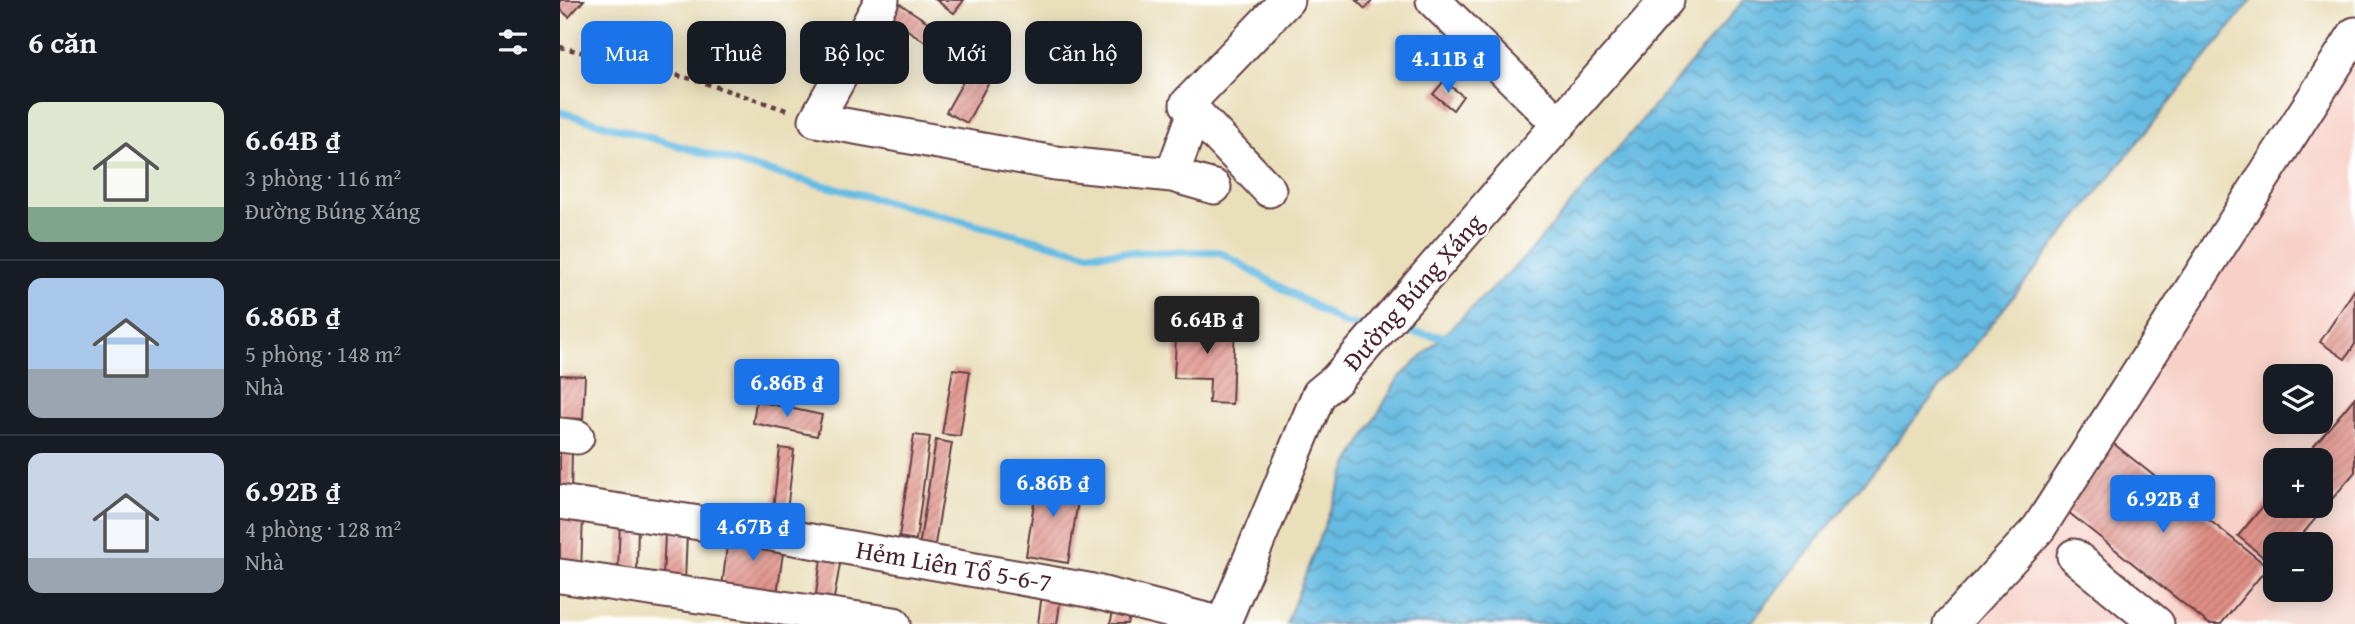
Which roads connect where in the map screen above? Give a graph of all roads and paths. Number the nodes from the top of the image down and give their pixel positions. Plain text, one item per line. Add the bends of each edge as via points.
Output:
1 (882, 0) edge
2 (1287, 0) edge
3 (1433, 0) edge
4 (1667, 0) edge
5 (2355, 34) edge
6 (560, 47) edge
7 (1194, 114) junction
8 (816, 120) junction
9 (1559, 124) junction
10 (1172, 175) junction
11 (1214, 187) dead end
12 (1269, 190) dead end
13 (560, 502) edge
14 (2074, 556) dead end
15 (560, 576) edge
16 (894, 624) edge
17 (1222, 624) edge
18 (1951, 624) edge
19 (2157, 624) edge

1 - 8 street
2 - 7 street via 1188,99
3 - 9 street
4 - 9 street, Đường Búng Xáng
5 - 18 street via 2039,528
6 - 8 path via 696,80
7 - 10 street
7 - 12 street
8 - 10 street via 1055,163
9 - 17 street, Đường Búng Xáng via 1320,394
10 - 11 street
13 - 17 street, Hẻm Liên Tổ 5-6-7 via 1088,590
14 - 19 street
15 - 16 street

